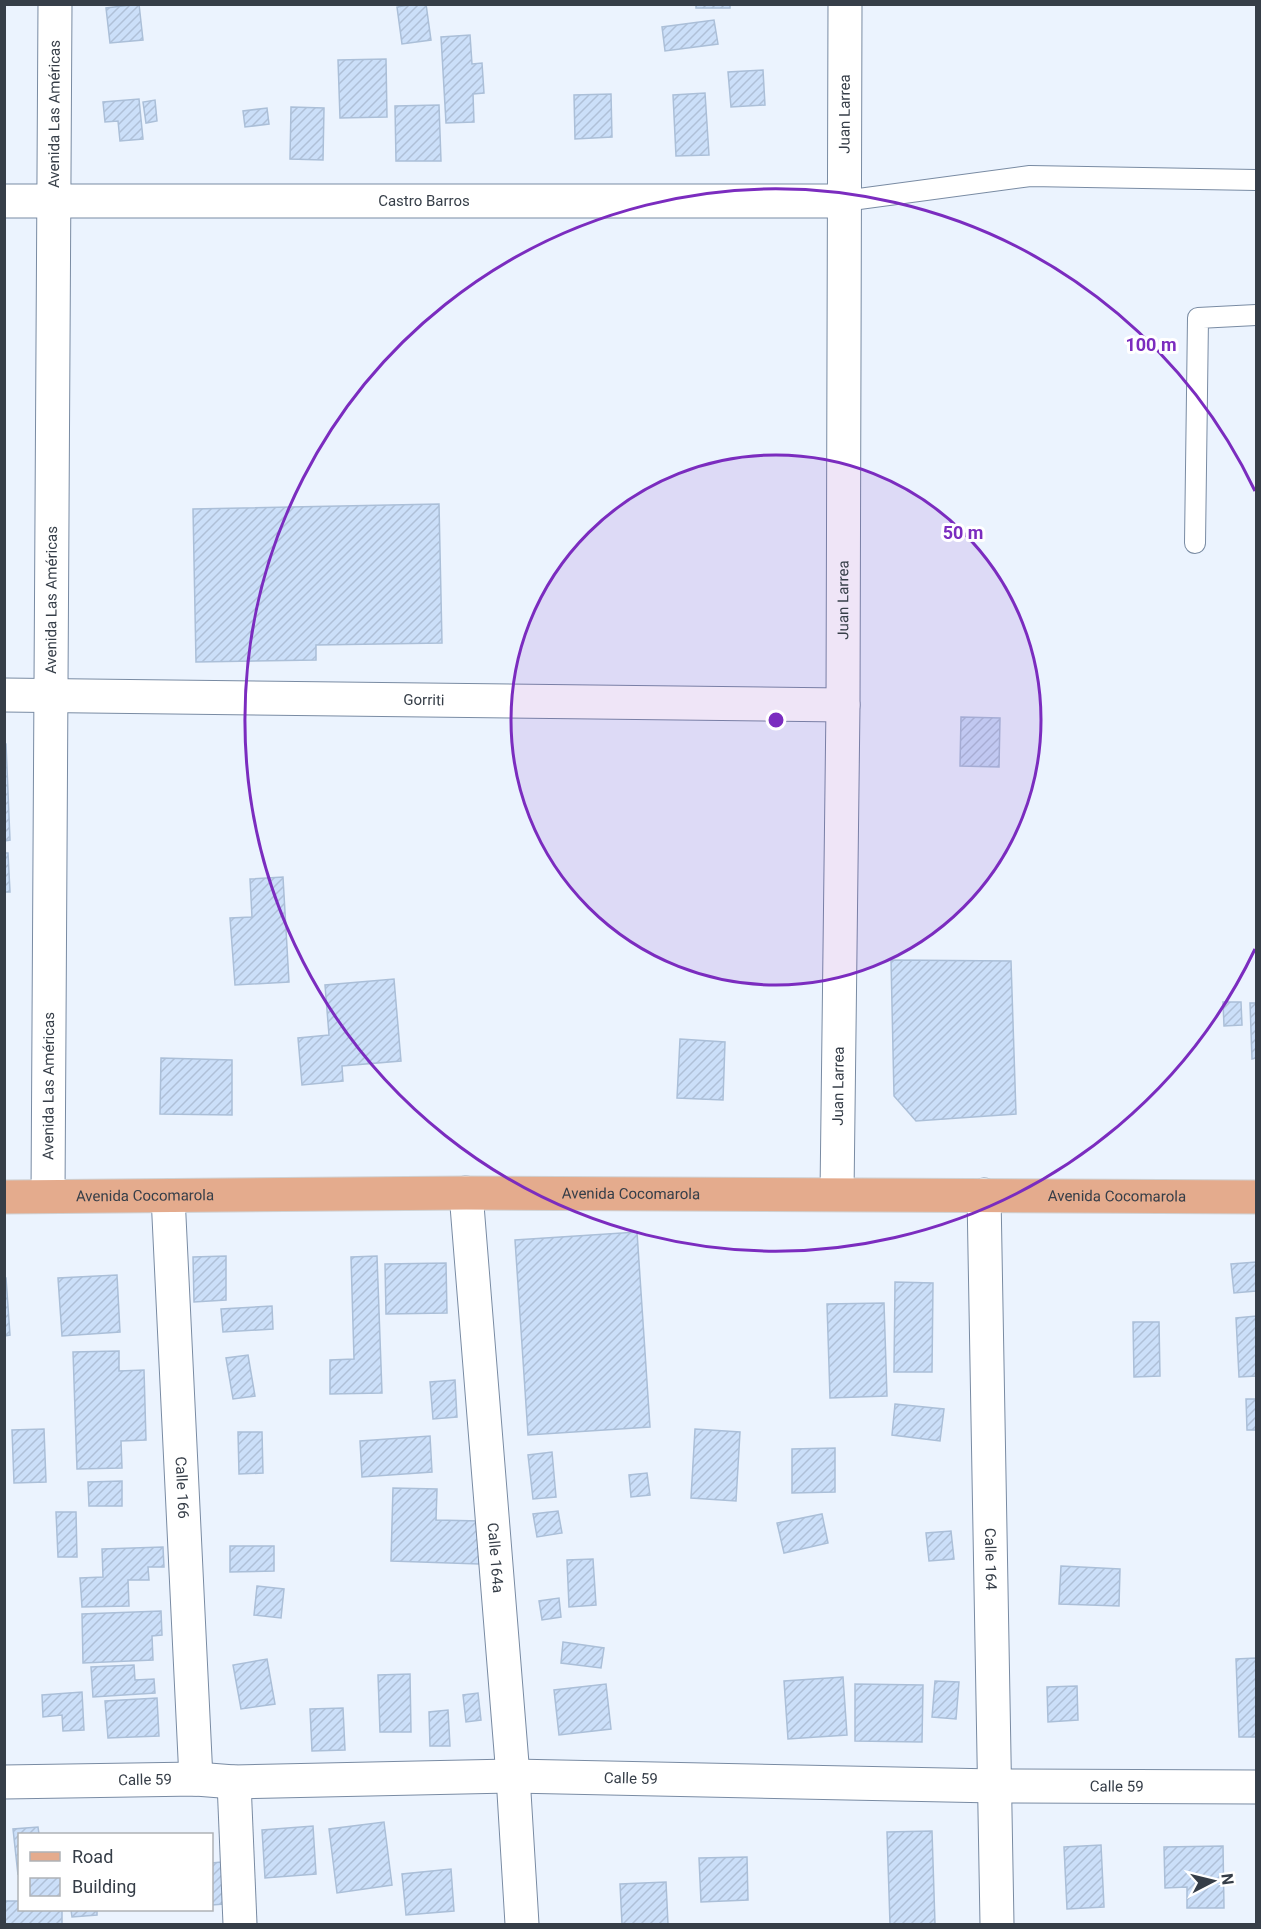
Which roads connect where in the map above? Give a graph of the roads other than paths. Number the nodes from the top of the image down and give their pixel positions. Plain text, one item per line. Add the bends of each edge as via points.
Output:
1 (55, 4) edge
2 (845, 4) edge
3 (1257, 180) edge
4 (4, 201) edge
5 (54, 201) junction
6 (844, 201) junction
7 (1257, 315) edge
8 (1195, 543) dead end
9 (51, 694) junction
10 (4, 695) edge
11 (843, 705) junction
12 (466, 1193) junction
13 (837, 1194) junction
14 (984, 1195) junction
15 (48, 1196) junction
16 (168, 1196) junction
17 (4, 1197) edge
18 (1257, 1197) edge
19 (513, 1776) junction
20 (196, 1779) junction
21 (4, 1782) edge
22 (234, 1782) junction
23 (994, 1786) junction
24 (1257, 1787) edge
25 (240, 1924) edge
26 (522, 1924) edge
27 (997, 1924) edge

1 - 5 street, Avenida Las Américas
2 - 6 street, Juan Larrea
3 - 6 lane via 1030,176
4 - 5 street, Castro Barros
5 - 6 street, Castro Barros
5 - 9 street, Avenida Las Américas
6 - 11 street, Juan Larrea
7 - 8 lane via 1198,318
9 - 10 street, Gorriti
9 - 11 street, Gorriti
9 - 15 street, Avenida Las Américas
11 - 13 street, Juan Larrea
12 - 13 main road, Avenida Cocomarola
12 - 16 main road, Avenida Cocomarola
12 - 19 street, Calle 164a
13 - 14 main road, Avenida Cocomarola
14 - 18 main road, Avenida Cocomarola
14 - 23 street, Calle 164
15 - 16 main road, Avenida Cocomarola
15 - 17 main road, Avenida Cocomarola
16 - 20 street, Calle 166
19 - 22 street, Calle 59
19 - 23 street, Calle 59
19 - 26 street, Calle 164a
20 - 21 street, Calle 59
20 - 22 street, Calle 59
22 - 25 street
23 - 24 street, Calle 59
23 - 27 street, Calle 164

